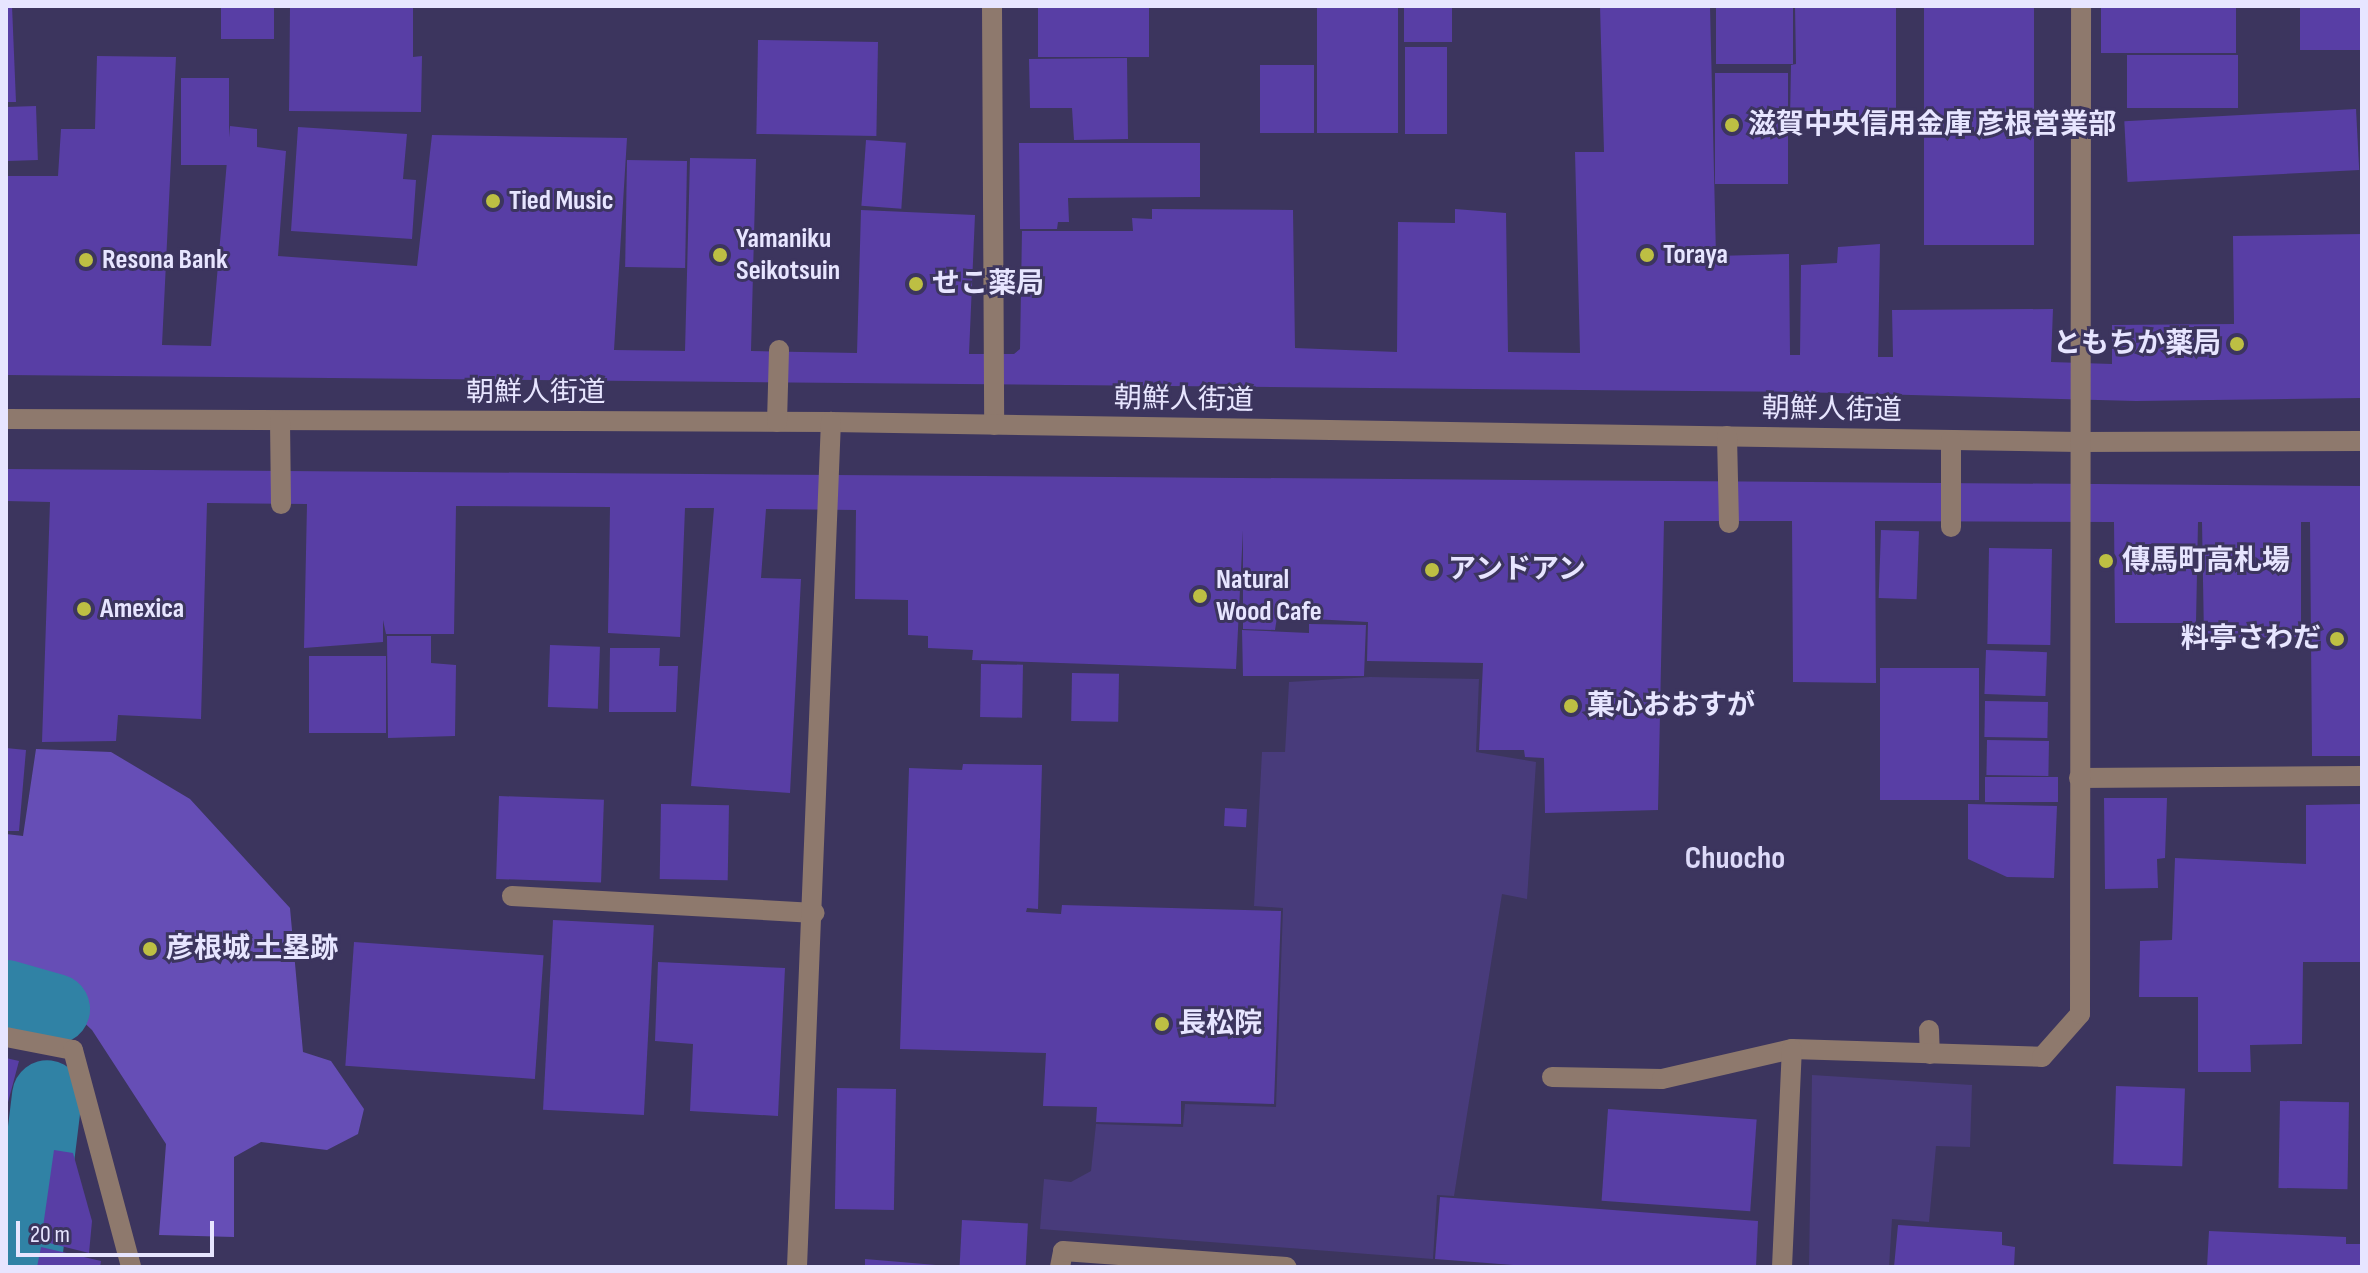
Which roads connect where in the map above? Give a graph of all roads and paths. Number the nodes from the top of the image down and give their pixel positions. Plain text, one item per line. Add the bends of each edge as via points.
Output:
1 (992, 6) edge
2 (2081, 6) edge
3 (779, 350) dead end
4 (6, 419) edge
5 (280, 421) junction
6 (777, 422) junction
7 (831, 422) junction
8 (994, 425) junction
9 (1727, 436) junction
10 (1951, 440) junction
11 (2362, 441) edge
12 (2080, 442) junction
13 (281, 504) dead end
14 (1729, 523) dead end
15 (1951, 527) dead end
16 (2362, 776) edge
17 (2079, 778) junction
18 (512, 896) dead end
19 (815, 913) junction
20 (1929, 1030) dead end
21 (6, 1037) edge
22 (1792, 1049) junction
23 (1930, 1054) junction
24 (1552, 1077) dead end
25 (777, 1232) dead end
26 (799, 1233) junction
27 (1150, 1262) edge
28 (131, 1267) edge
29 (797, 1267) edge
30 (1060, 1267) edge
31 (1286, 1267) edge
32 (1782, 1267) edge

1 - 8 street
2 - 12 street
3 - 6 street
4 - 5 street, 朝鮮人街道
5 - 6 street, 朝鮮人街道
5 - 13 street
6 - 7 street, 朝鮮人街道
7 - 8 street, 朝鮮人街道
7 - 19 street
8 - 9 street, 朝鮮人街道
9 - 10 street, 朝鮮人街道
9 - 14 street
10 - 12 street, 朝鮮人街道
10 - 15 street
11 - 12 street, 朝鮮人街道
12 - 17 street
16 - 17 street
17 - 23 street via 2080,1014 2042,1057
18 - 19 street
19 - 26 street
20 - 23 street
21 - 28 street via 73,1050
22 - 23 street
22 - 24 street via 1662,1079
22 - 32 street
25 - 26 street
26 - 29 street
27 - 30 street via 1063,1251
27 - 31 street

